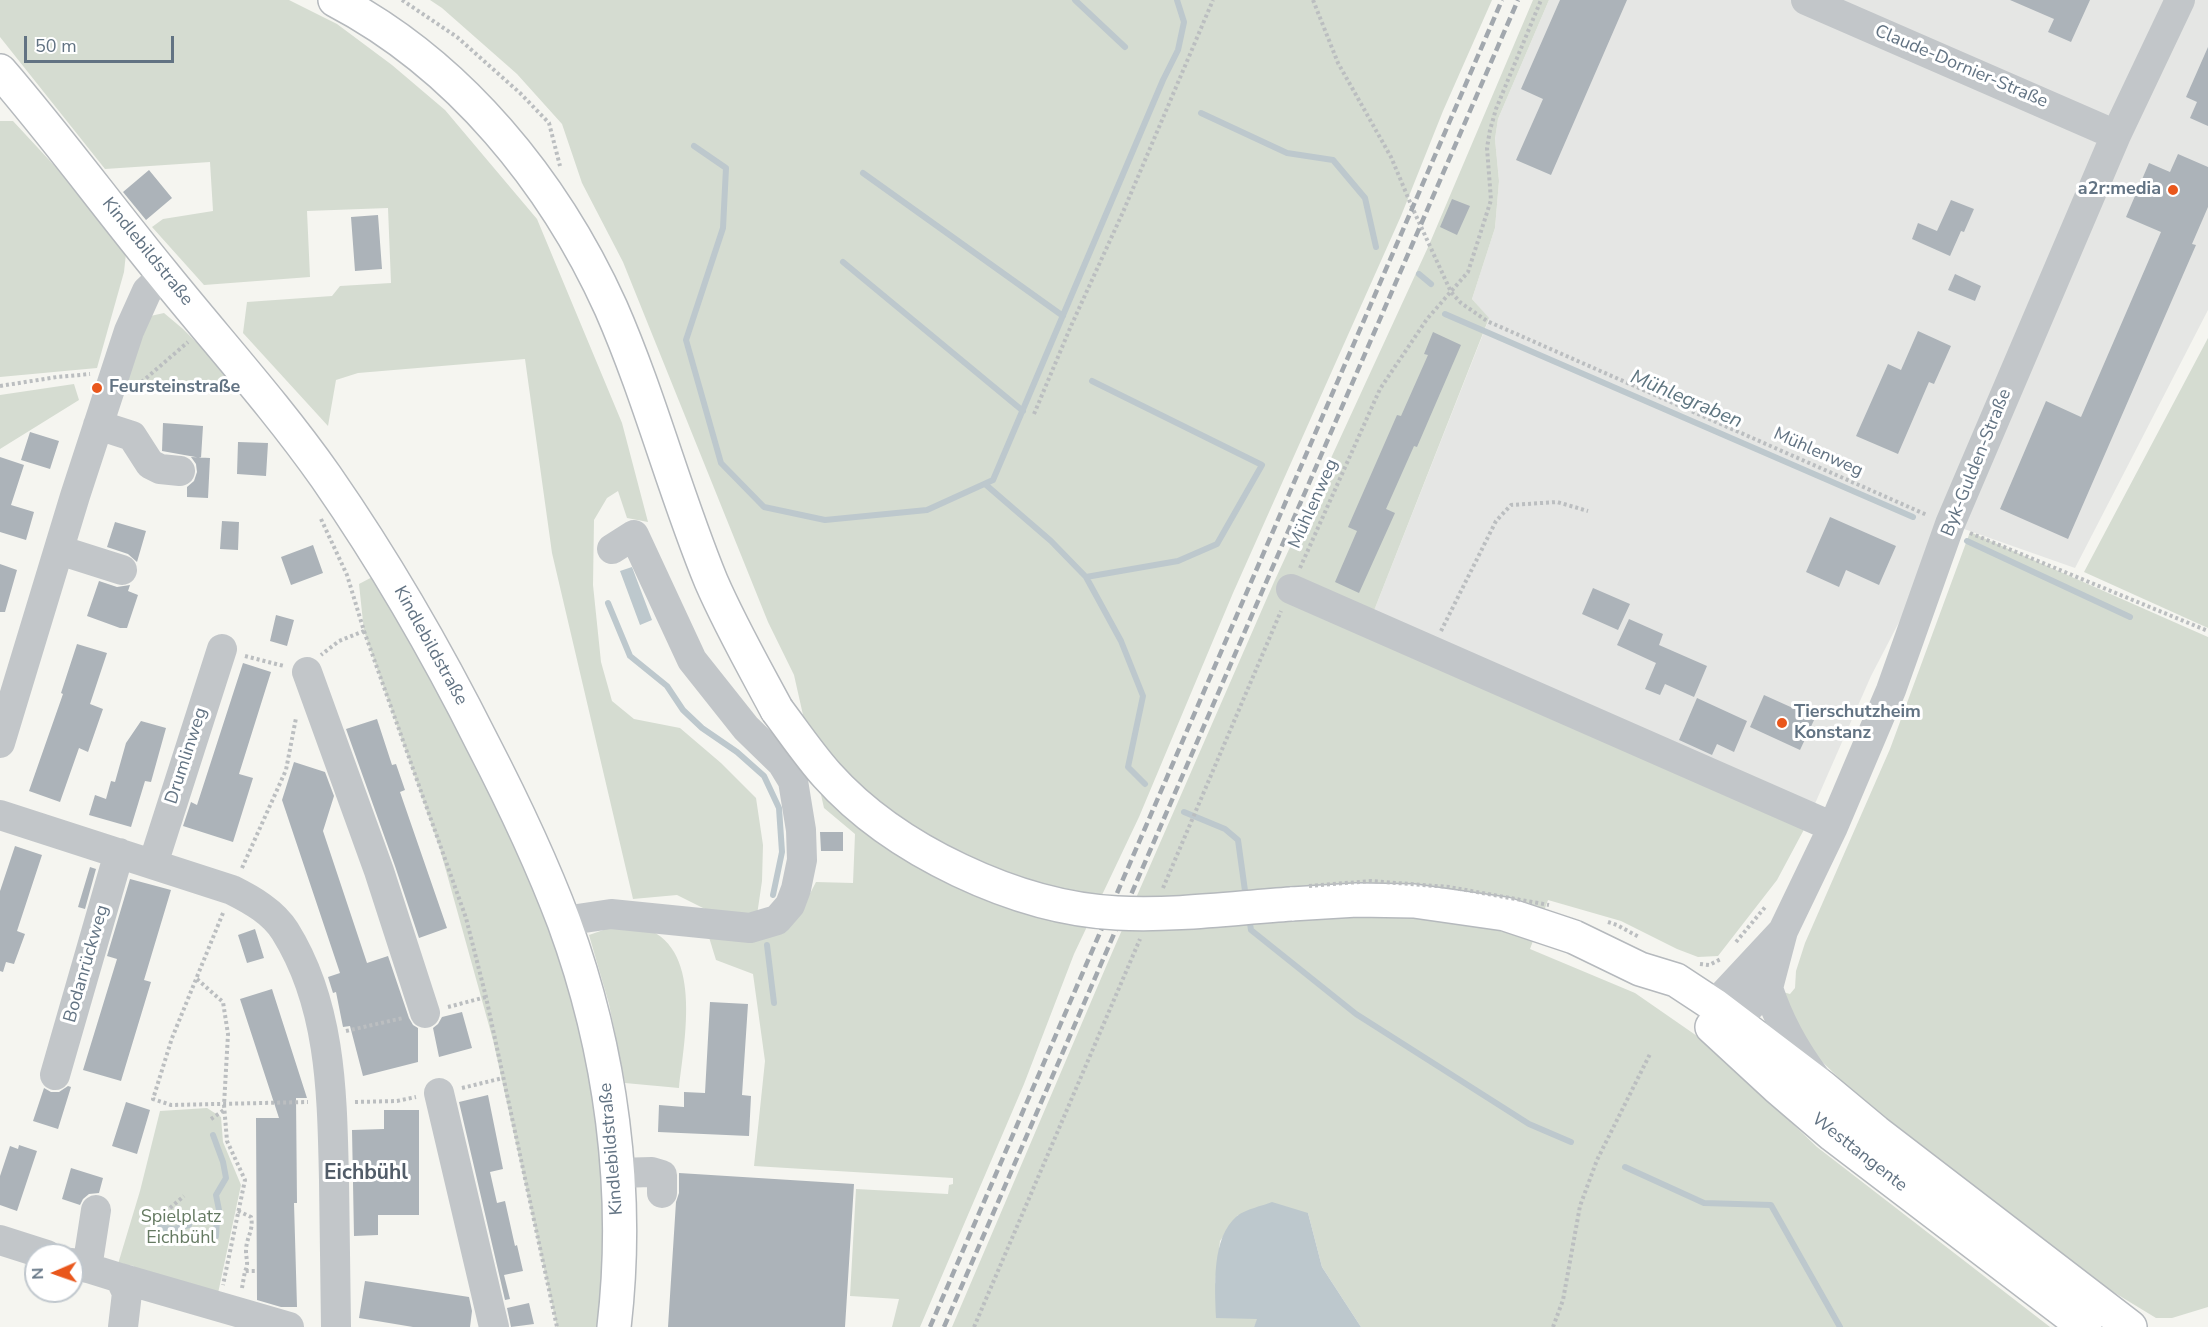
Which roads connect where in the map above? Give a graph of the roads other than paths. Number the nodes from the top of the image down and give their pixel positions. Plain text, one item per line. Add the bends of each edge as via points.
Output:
1 (335, 0) edge
2 (1806, 0) edge
3 (2180, 0) edge
4 (0, 71) edge
5 (2116, 135) junction
6 (164, 275) junction
7 (98, 424) junction
8 (180, 471) dead end
9 (612, 549) dead end
10 (59, 550) junction
11 (122, 570) dead end
12 (1287, 598) road end
13 (222, 649) road end
14 (307, 672) road end
15 (6, 701) edge
16 (0, 743) edge
17 (0, 815) edge
18 (1833, 827) junction
19 (119, 853) junction
20 (153, 864) junction
21 (564, 921) junction
22 (1783, 930) junction
23 (1768, 988) junction
24 (425, 1013) dead end
25 (1721, 1018) junction
26 (55, 1075) dead end
27 (1822, 1087) junction
28 (439, 1093) dead end
29 (618, 1173) junction
30 (662, 1193) dead end
31 (96, 1210) dead end
32 (0, 1240) edge
33 (24, 1248) edge
34 (84, 1251) edge
35 (84, 1266) edge
36 (120, 1278) junction
37 (123, 1327) edge
38 (289, 1327) edge
39 (336, 1327) edge
40 (494, 1327) edge
41 (614, 1327) edge
42 (2085, 1327) edge
43 (2130, 1327) edge

1 - 25 main road, Westtangente, bridge via 425,59 471,102 515,151 574,237 611,309 711,581 777,710 827,776 913,847 973,877 1035,899 1086,910 1180,912 1357,900 1414,901 1505,914 1546,915 1574,937 1642,955
2 - 5 street, Claude-Dornier-Straße
3 - 5 street, Byk-Gulden-Straße
4 - 6 main road, Kindlebildstraße
5 - 18 street, Byk-Gulden-Straße via 1950,524 1891,690
6 - 7 street via 147,291 129,331 122,383
6 - 21 main road, Kindlebildstraße via 292,432 381,559 455,687 534,849
7 - 8 street via 132,436 150,464
7 - 10 street
9 - 21 street via 634,535 692,660 747,728 782,763 793,781 802,860 790,905 777,920 750,928 611,914
10 - 11 street
10 - 15 street
12 - 18 street via 1431,650
13 - 20 street, Drumlinweg
14 - 24 street
15 - 16 street
17 - 19 street
18 - 22 street, Byk-Gulden-Straße
19 - 20 street
19 - 26 street, Bodanrückweg
20 - 39 street via 232,890 258,903 285,930 305,970 326,1037 332,1102
21 - 29 main road, Kindlebildstraße via 596,1029 610,1097
22 - 23 street, Byk-Gulden-Straße
22 - 25 street, Byk-Gulden-Straße via 1740,975
23 - 25 street
23 - 27 street via 1776,1015 1794,1048
25 - 27 main road, Westtangente
25 - 42 main road, Westtangente via 1777,1088
27 - 43 main road, Westtangente
28 - 40 street
29 - 30 street via 663,1175
29 - 41 main road, Kindlebildstraße via 620,1277
31 - 34 street
32 - 33 street
35 - 36 street
36 - 37 street via 127,1293
36 - 38 street

